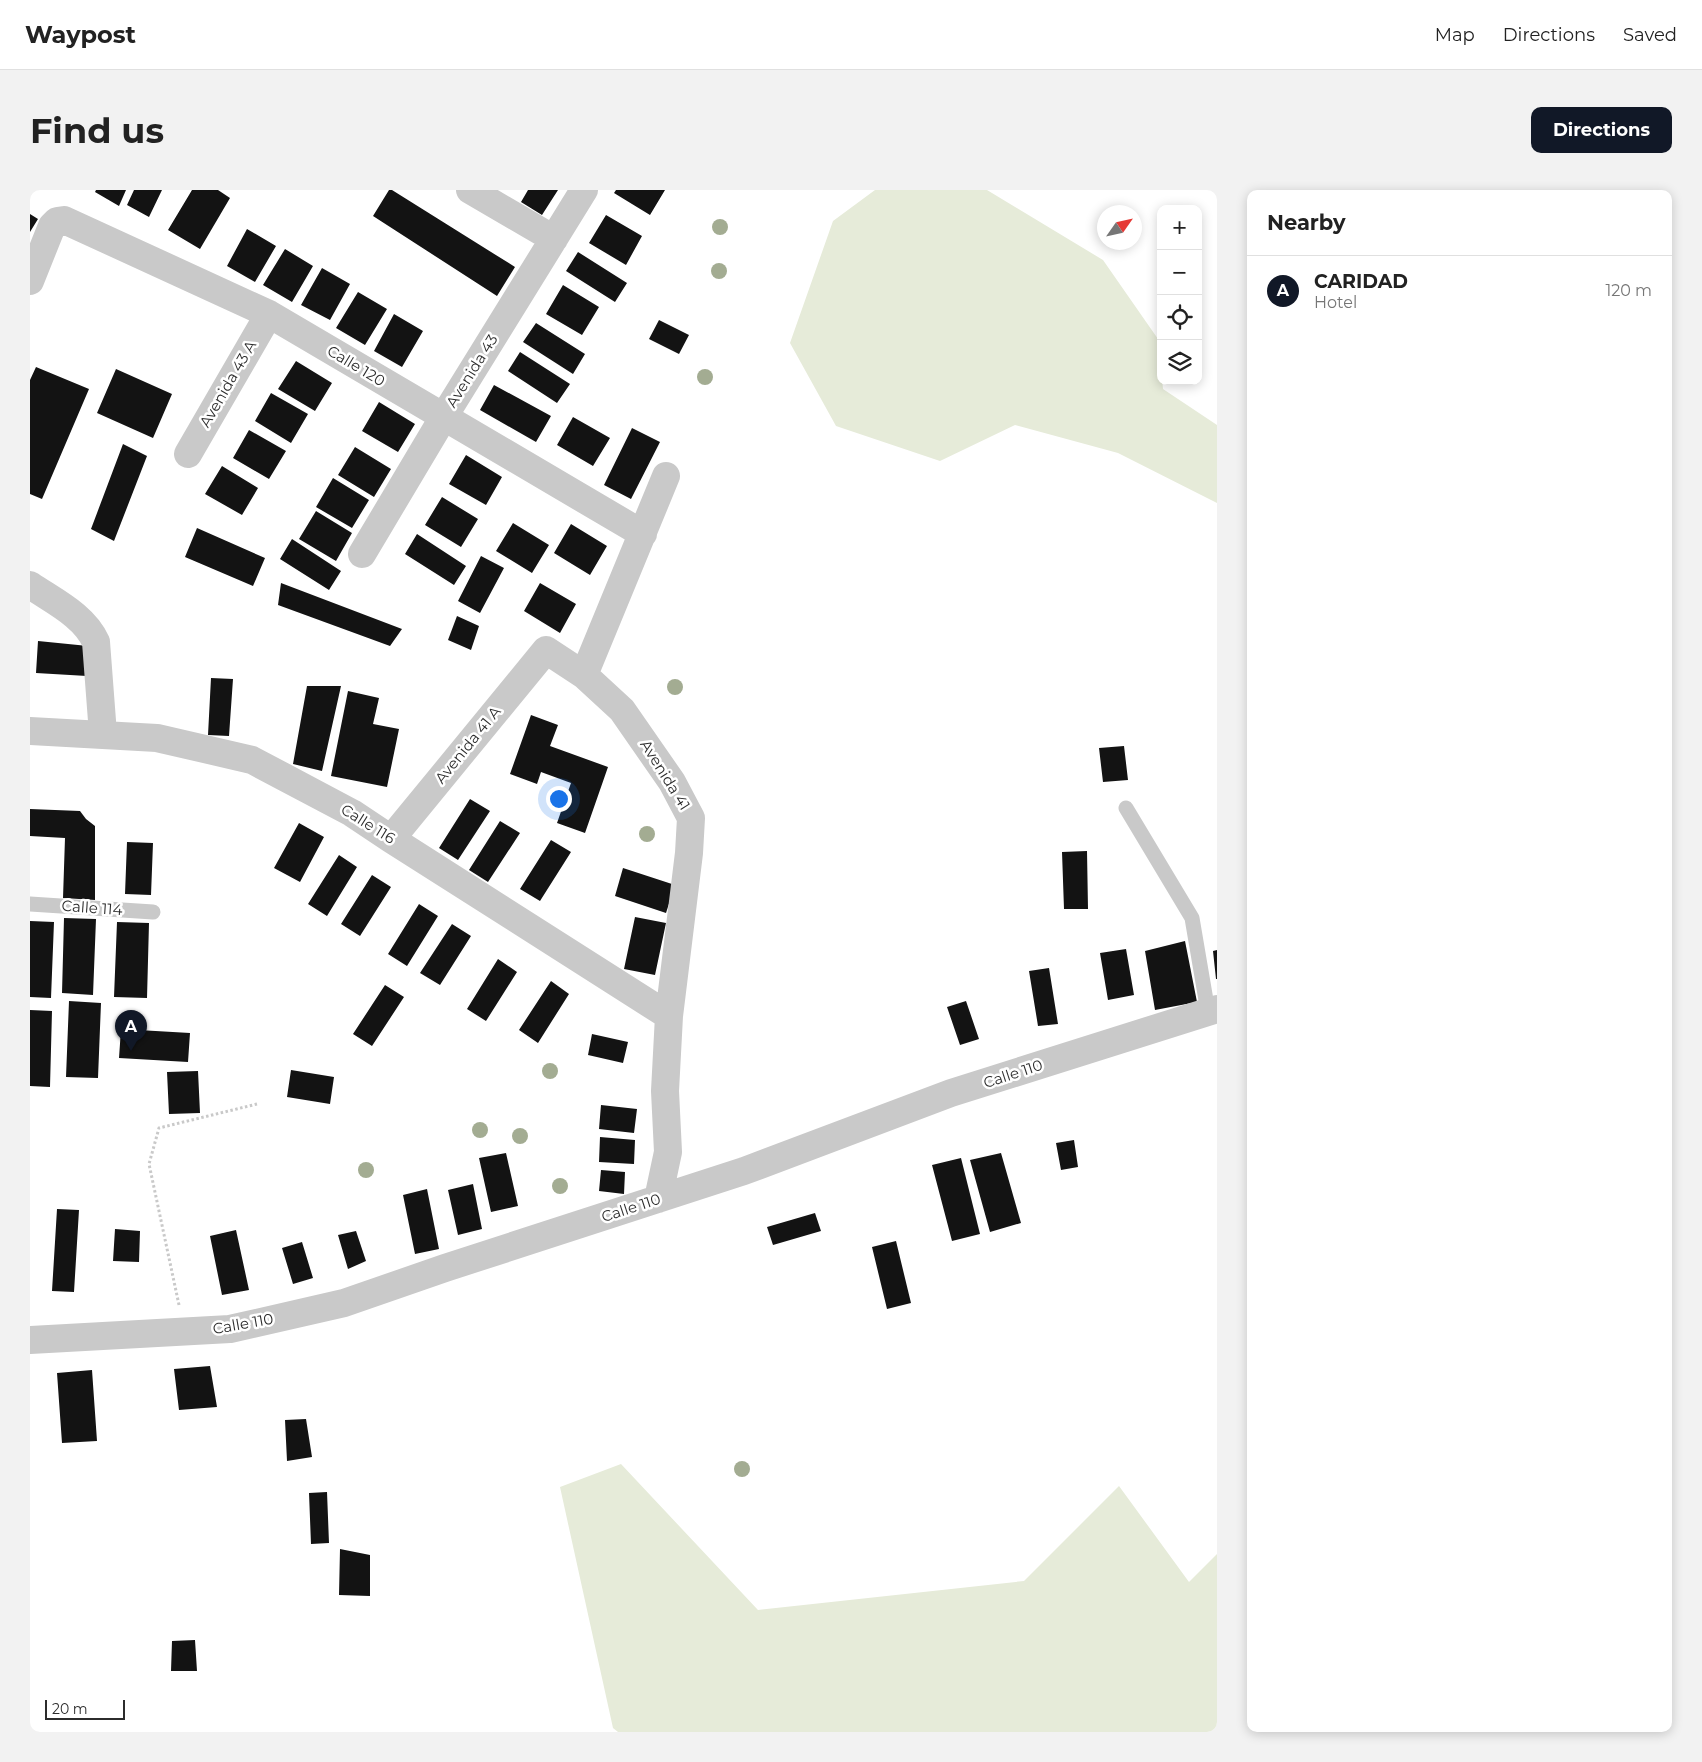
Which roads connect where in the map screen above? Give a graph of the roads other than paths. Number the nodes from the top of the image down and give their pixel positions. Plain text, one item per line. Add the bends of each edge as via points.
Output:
1 (470, 190) edge
2 (584, 190) edge
3 (554, 239) junction
4 (30, 281) edge
5 (269, 314) junction
6 (443, 418) junction
7 (188, 454) dead end
8 (666, 476) dead end
9 (643, 534) junction
10 (362, 554) dead end
11 (30, 585) edge
12 (546, 650) joint
13 (584, 675) junction
14 (30, 731) edge
15 (103, 734) junction
16 (1126, 808) dead end
17 (391, 839) junction
18 (30, 904) edge
19 (153, 912) dead end
20 (1213, 1011) edge
21 (669, 1016) junction
22 (658, 1200) junction
23 (30, 1340) edge

1 - 3 street
2 - 3 street, Avenida 43
3 - 6 street, Avenida 43
4 - 5 street, Calle 120 via 52,226 64,220
5 - 6 street, Calle 120
5 - 7 street, Avenida 43 A
6 - 9 street, Calle 120
6 - 10 street, Avenida 43
8 - 9 street
9 - 13 street
11 - 15 street via 82,620 96,642
12 - 13 street, Avenida 41
12 - 17 street, Avenida 41 A
13 - 21 street, Avenida 41 via 622,710 672,782 691,818
14 - 15 street, Calle 116
15 - 17 street, Calle 116 via 156,738 252,760 352,813
16 - 20 lane via 1192,918
17 - 21 street, Calle 116
18 - 19 lane, Calle 114
20 - 22 street, Calle 110 via 951,1093
21 - 22 street, Avenida 41 via 665,1091 668,1152
22 - 23 street, Calle 110 via 344,1303 230,1329

